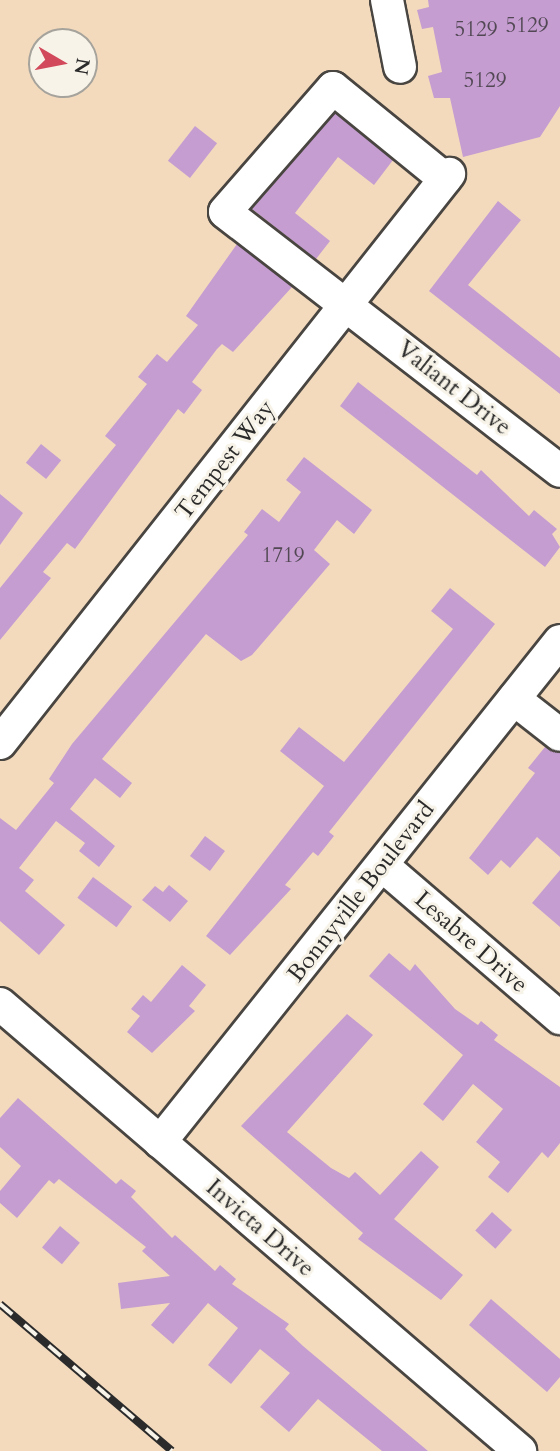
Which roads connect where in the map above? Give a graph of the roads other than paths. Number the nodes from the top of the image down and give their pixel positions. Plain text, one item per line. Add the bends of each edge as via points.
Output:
1 (387, 0) edge
2 (400, 67) dead end
3 (447, 177) joint
4 (348, 304) junction
5 (560, 471) edge
6 (557, 650) edge
7 (514, 699) junction
8 (560, 735) edge
9 (0, 743) edge
10 (382, 865) junction
11 (0, 1004) edge
12 (560, 1018) edge
13 (160, 1142) junction
14 (520, 1451) edge

1 - 2 street
3 - 4 street, Tempest Way
3 - 4 street, Valiant Drive via 333,88 225,212
4 - 5 street, Valiant Drive
4 - 9 street, Tempest Way
6 - 7 street, Bonnyville Boulevard
7 - 8 street
7 - 10 street, Bonnyville Boulevard
10 - 12 street, Lesabre Drive
10 - 13 street, Bonnyville Boulevard
11 - 13 street, Invicta Drive
13 - 14 street, Invicta Drive

